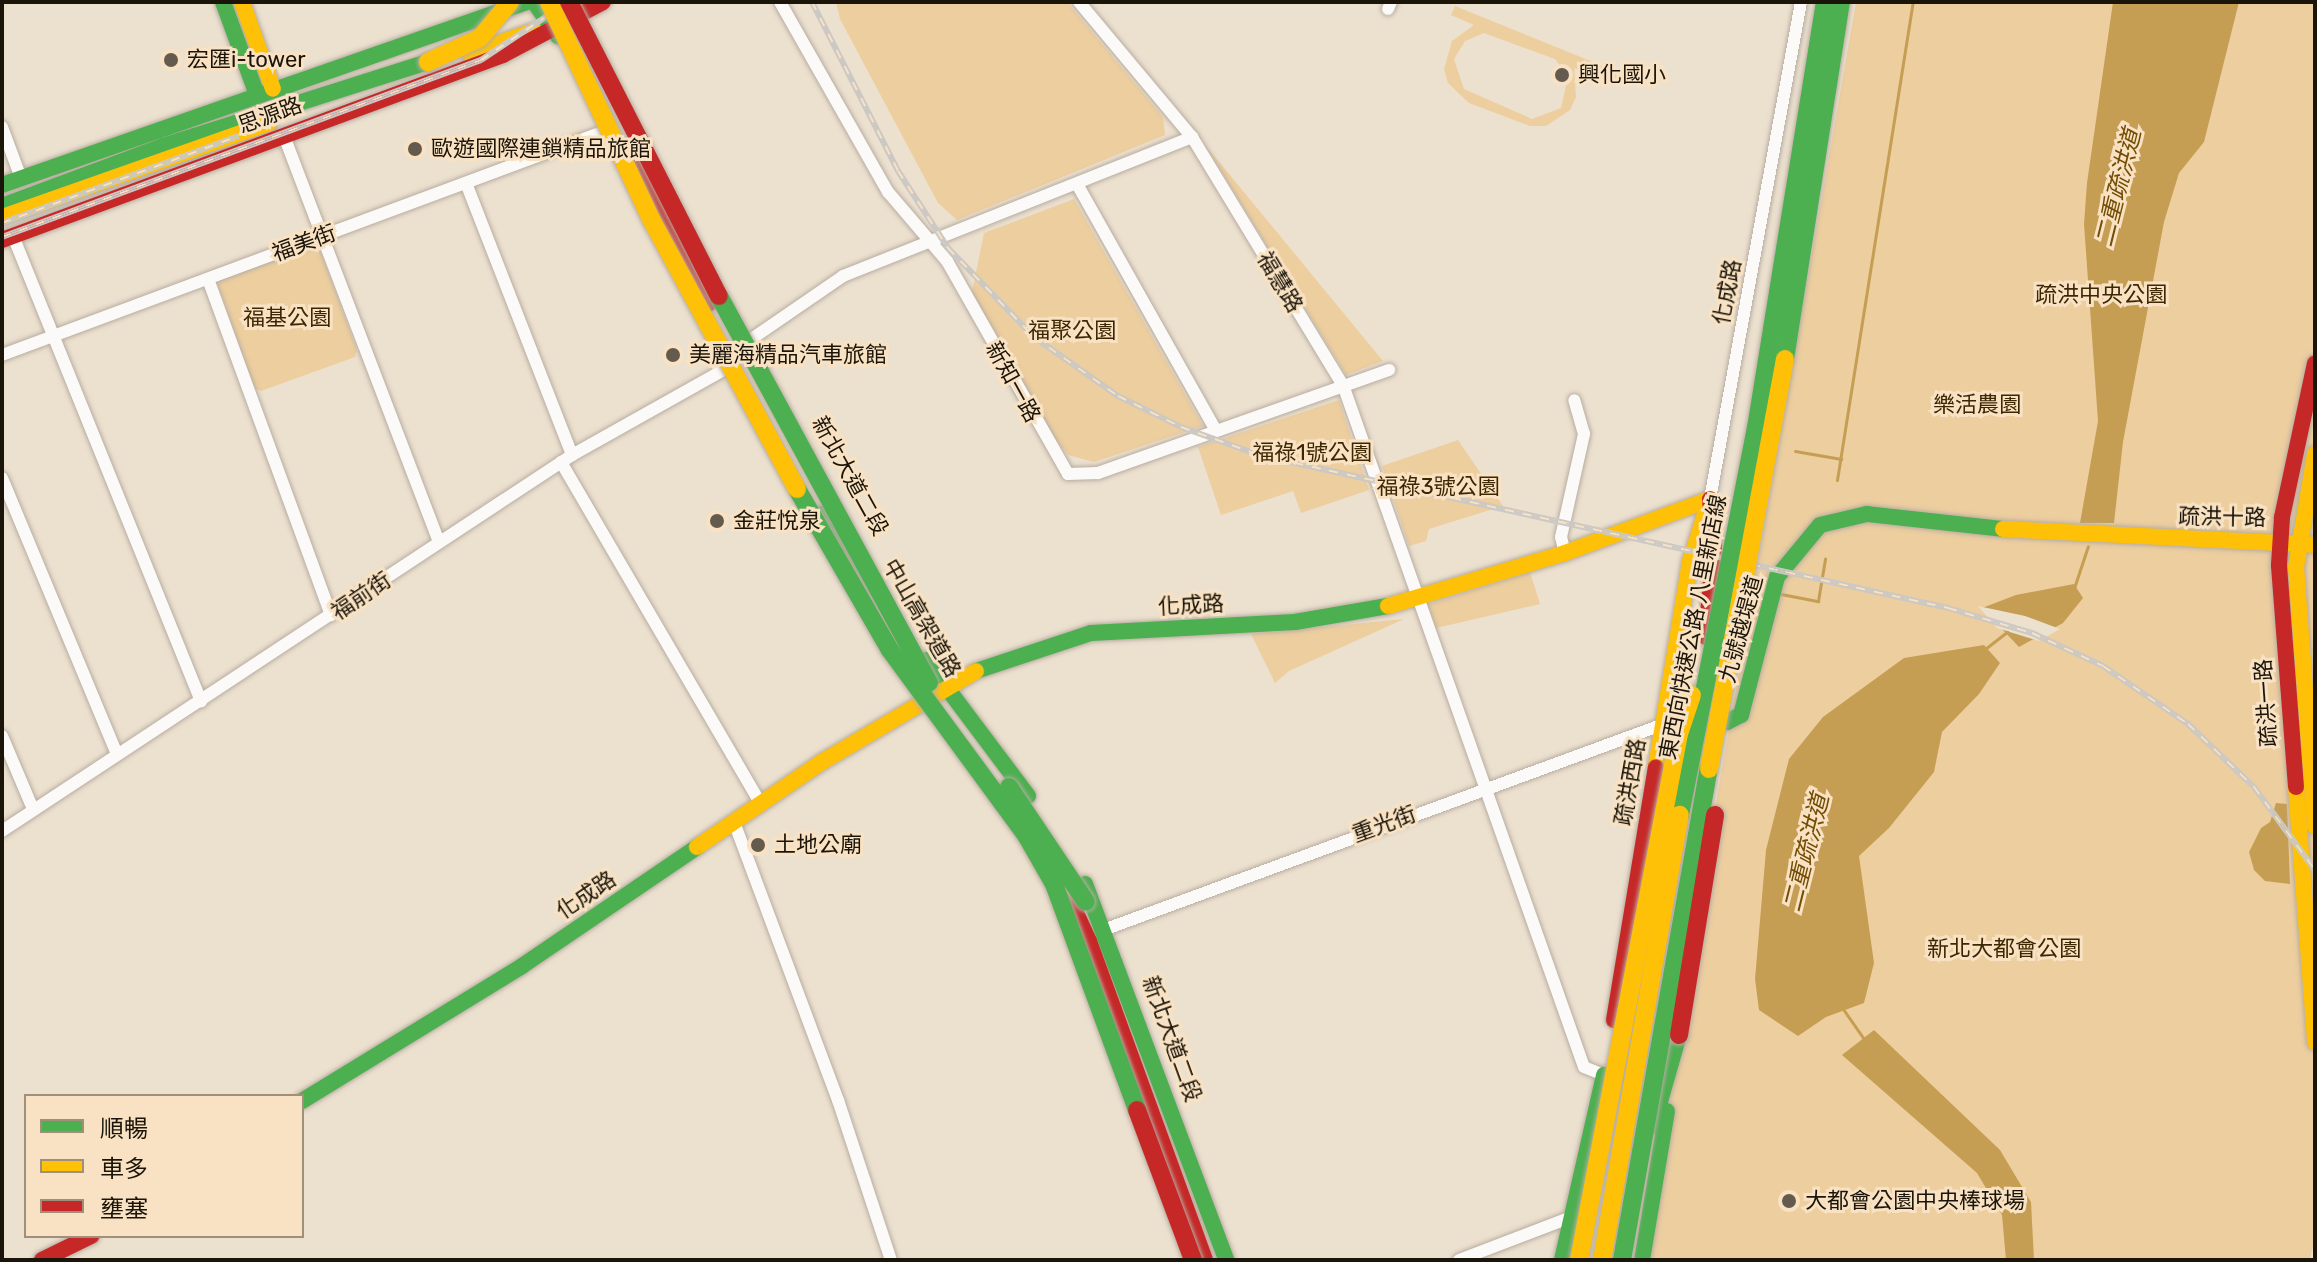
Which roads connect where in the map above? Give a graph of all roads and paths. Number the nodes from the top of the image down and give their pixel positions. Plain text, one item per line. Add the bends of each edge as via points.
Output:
1 (223, 2) edge
2 (242, 2) edge
3 (510, 2) edge
4 (527, 2) edge
5 (534, 2) edge
6 (551, 2) edge
7 (603, 2) edge
8 (780, 2) edge
9 (1079, 2) edge
10 (1801, 2) edge
11 (1825, 2) edge
12 (1841, 2) edge
13 (572, 6) edge
14 (551, 27) junction
15 (265, 92) junction
16 (2, 127) edge
17 (605, 131) junction
18 (284, 136) junction
19 (1192, 137) junction
20 (1821, 139) junction
21 (60, 168) junction
22 (21, 178) junction
23 (466, 183) junction
24 (1077, 184) junction
25 (2, 185) edge
26 (2, 196) edge
27 (2, 206) edge
28 (2, 217) edge
29 (323, 236) junction
30 (8, 238) edge
31 (929, 241) junction
32 (208, 279) junction
33 (51, 337) junction
34 (750, 340) junction
35 (2, 355) edge
36 (2315, 363) edge
37 (725, 369) junction
38 (1389, 370) dead end
39 (1343, 385) junction
40 (1574, 400) dead end
41 (1216, 431) junction
42 (2315, 454) edge
43 (567, 459) junction
44 (2, 478) edge
45 (1710, 499) junction
46 (2129, 539) joint
47 (439, 541) junction
48 (2298, 544) edge
49 (1565, 553) junction
50 (1727, 583) junction
51 (1419, 597) junction
52 (331, 615) junction
53 (926, 679) junction
54 (944, 686) junction
55 (201, 701) junction
56 (916, 703) junction
57 (1664, 724) junction
58 (2, 736) edge
59 (117, 754) junction
60 (1485, 787) junction
61 (986, 789) junction
62 (761, 804) junction
63 (33, 809) junction
64 (734, 822) junction
65 (2315, 826) edge
66 (2, 831) edge
67 (1106, 929) junction
68 (1679, 1035) junction
69 (2315, 1042) edge
70 (1604, 1075) junction
71 (304, 1100) edge
72 (1569, 1218) junction
73 (1589, 1222) junction
74 (87, 1238) edge
75 (42, 1260) edge
76 (891, 1260) edge
77 (1186, 1260) edge
78 (1193, 1260) edge
79 (1205, 1260) edge
80 (1217, 1260) edge
81 (1226, 1260) edge
82 (1459, 1260) edge
83 (1562, 1260) edge
84 (1582, 1260) edge
85 (1602, 1260) edge
86 (1619, 1260) edge
87 (1642, 1260) edge

1 - 15 main road
2 - 15 main road
3 - 27 main road, bridge via 493,28 449,54 163,146
4 - 15 main road, 思源路
5 - 14 main road
6 - 14 main road
6 - 78 main road, 中山高架道路, bridge via 651,219 836,561 890,650 1026,835 1054,884
7 - 13 main road, 思源路
8 - 31 street, 新知一路 via 888,192
9 - 19 street, 福慧路
10 - 45 street, 化成路
11 - 50 main road, 東西向快速公路 八里新店線, bridge
12 - 20 main road, 東西向快速公路 八里新店線, bridge
13 - 14 main road, 思源路
13 - 34 main road, 新北大道二段
13 - 53 main road, 中山高架道路, bridge via 716,290
13 - 53 main road, bridge via 644,176 743,372 834,535
14 - 17 main road
14 - 18 main road, 思源路 via 503,55
14 - 28 main road, 思源路
15 - 21 main road, 思源路
16 - 22 street
17 - 23 street, 福美街
17 - 37 main road
18 - 29 street
18 - 30 main road, 思源路
19 - 24 street
19 - 39 street, 福慧路
20 - 68 main road, bridge via 1820,205 1797,378
20 - 86 main road, 東西向快速公路 八里新店線, bridge via 1774,430
21 - 22 main road, 思源路
21 - 26 main road, 思源路
22 - 25 main road, 思源路
23 - 29 street, 福美街
23 - 43 street
24 - 31 street
24 - 41 street
29 - 32 street, 福美街
29 - 47 street
30 - 33 street
31 - 34 street via 843,276
31 - 41 street, 新知一路 via 947,261 1068,474 1098,473
32 - 33 street, 福美街
32 - 52 street
33 - 35 street, 福美街
33 - 55 street
34 - 54 main road, 新北大道二段
36 - 48 main road, 疏洪一路
37 - 43 street, 福前街
37 - 56 main road via 861,619
38 - 39 street, 新知一路
39 - 41 street, 新知一路
39 - 51 street, 福慧路
40 - 49 street via 1584,434 1561,537
42 - 48 main road, 疏洪一路
43 - 47 street, 福前街
43 - 62 street
44 - 59 street
45 - 46 main road, 九號越堤道 via 1714,547 1699,710 1710,720 1727,722 1741,715 1747,699 1777,577 1820,525 1867,514
45 - 49 main road, 化成路
45 - 57 main road, 疏洪西路 via 1690,562
46 - 48 main road, 疏洪十路
47 - 52 street, 福前街
48 - 65 main road, 疏洪一路
48 - 69 main road, 疏洪一路
49 - 51 main road, 化成路
50 - 84 main road, bridge via 1679,734
50 - 85 main road, 東西向快速公路 八里新店線, bridge via 1669,874
51 - 54 main road, 化成路 via 1295,622 1091,633 1022,652
51 - 60 street, 福慧路
52 - 55 street, 福前街
53 - 80 main road, 中山高架道路, bridge via 1041,829 1086,902
54 - 56 main road, 化成路
54 - 67 main road, 新北大道二段 via 1054,832
55 - 59 street, 福前街
56 - 61 main road
56 - 62 main road, 化成路
57 - 60 street, 重光街
57 - 70 main road, 疏洪西路
58 - 63 street
59 - 63 street, 福前街
60 - 67 street, 重光街
60 - 70 street, 福慧路 via 1584,1067
61 - 77 main road via 1055,898
61 - 79 main road via 1024,826 1070,896
62 - 64 main road, 化成路
63 - 66 street, 福前街
64 - 71 main road, 化成路 via 522,966
64 - 76 street via 822,1055
67 - 81 main road, 新北大道二段
68 - 86 main road, bridge
68 - 87 main road
70 - 72 main road, 疏洪西路
70 - 73 main road, 疏洪西路
72 - 73 street
72 - 82 street
72 - 83 main road, 疏洪西路
73 - 84 main road, 疏洪西路
74 - 75 main road

